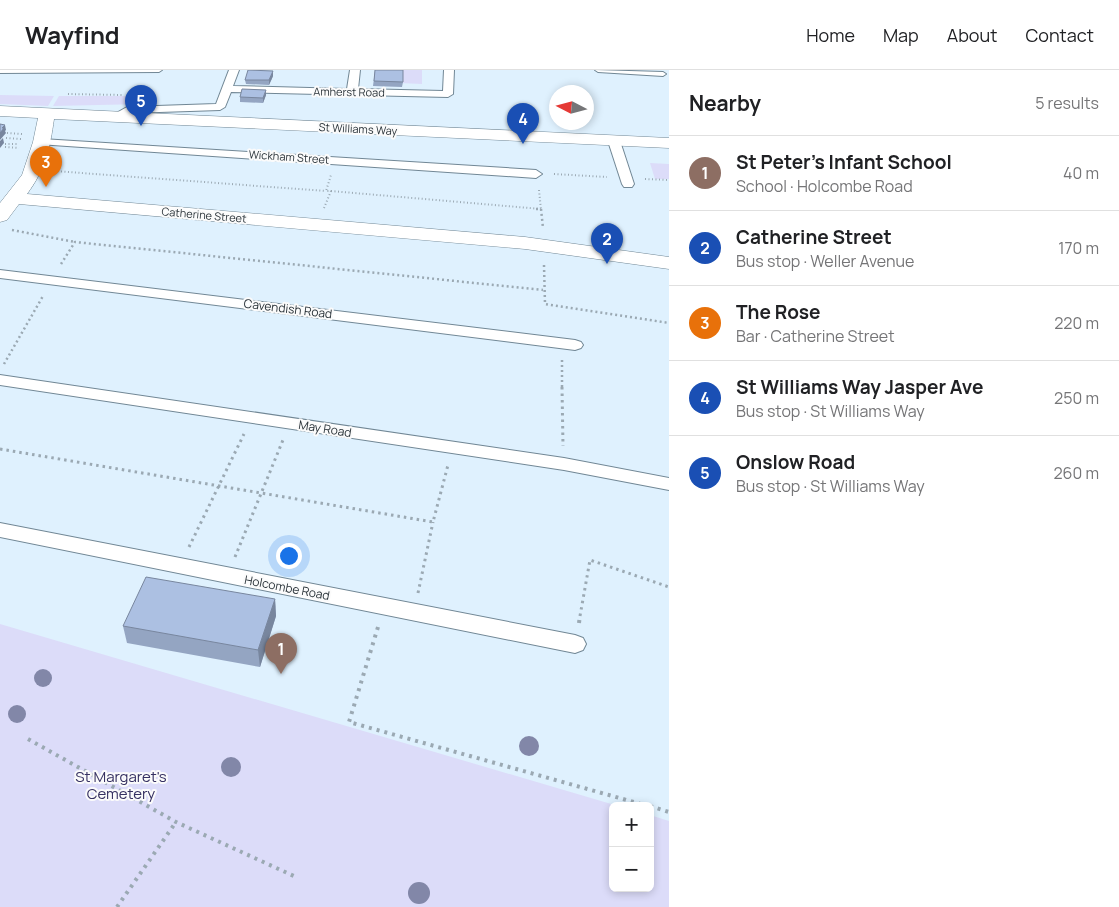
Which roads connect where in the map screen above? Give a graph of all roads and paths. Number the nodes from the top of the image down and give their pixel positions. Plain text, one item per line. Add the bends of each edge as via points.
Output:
1 (159, 70) edge
2 (234, 70) edge
3 (355, 70) edge
4 (449, 70) edge
5 (598, 70) edge
6 (0, 71) edge
7 (663, 74) dead end
8 (226, 89) junction
9 (352, 92) junction
10 (67, 94) dead end
11 (130, 95) dead end
12 (0, 111) edge
13 (47, 114) junction
14 (117, 116) junction
15 (7, 134) dead end
16 (26, 134) dead end
17 (6, 138) dead end
18 (34, 140) junction
19 (614, 141) junction
20 (669, 143) edge
21 (4, 144) dead end
22 (24, 144) dead end
23 (334, 167) dead end
24 (48, 171) dead end
25 (542, 174) joint
26 (611, 178) dead end
27 (669, 180) edge
28 (633, 181) joint
29 (539, 186) dead end
30 (326, 191) junction
31 (332, 191) junction
32 (13, 198) junction
33 (541, 209) junction
34 (322, 212) dead end
35 (5, 223) edge
36 (75, 242) junction
37 (544, 245) junction
38 (669, 263) edge
39 (0, 274) edge
40 (51, 280) junction
41 (543, 290) junction
42 (669, 323) edge
43 (568, 344) joint
44 (0, 372) edge
45 (0, 380) edge
46 (252, 418) junction
47 (290, 423) junction
48 (0, 448) edge
49 (452, 448) junction
50 (564, 464) junction
51 (649, 480) joint
52 (669, 484) edge
53 (218, 486) junction
54 (262, 494) junction
55 (433, 522) junction
56 (0, 530) edge
57 (179, 567) junction
58 (227, 576) junction
59 (669, 587) edge
60 (384, 607) junction
61 (414, 612) junction
62 (575, 644) joint
63 (28, 739) dead end
64 (635, 802) edge
65 (654, 808) edge
66 (669, 812) edge
67 (176, 822) junction
68 (296, 877) dead end
69 (117, 907) edge

1 - 6 lane
2 - 8 street
3 - 9 street
4 - 9 street, Amherst Road via 448,94
5 - 7 lane
8 - 9 street, Amherst Road
8 - 14 street via 218,107 127,110
10 - 11 path
12 - 13 street, St Williams Way
13 - 14 street, St Williams Way
13 - 18 street
14 - 19 street, St Williams Way
15 - 16 path
17 - 18 path
18 - 25 street, Wickham Street
18 - 32 street via 30,178
19 - 20 street, St Williams Way
19 - 28 street
21 - 22 path
23 - 30 path
24 - 30 path
25 - 26 path
27 - 28 path
29 - 33 path
30 - 31 path
31 - 33 path
31 - 34 path
32 - 35 street
32 - 37 street, Catherine Street
33 - 37 path
35 - 36 path
36 - 40 path
36 - 41 path
37 - 38 street, Catherine Street
37 - 41 path
39 - 40 street, Cavendish Road
40 - 43 street, Cavendish Road
40 - 44 path
41 - 42 path via 545,304
43 - 50 path
45 - 46 street, May Road
46 - 47 street, May Road
46 - 53 path
47 - 49 street, May Road
47 - 54 path
48 - 53 path
49 - 50 street, May Road
49 - 55 path
50 - 51 street, May Road
51 - 52 street
53 - 54 path
53 - 57 path
54 - 55 path
54 - 58 path
55 - 61 path
56 - 57 street, Holcombe Road
57 - 58 street, Holcombe Road
58 - 60 street, Holcombe Road
59 - 62 path via 590,560
60 - 61 street, Holcombe Road
60 - 64 path via 349,722
61 - 62 street, Holcombe Road
63 - 67 path
65 - 66 path
67 - 68 path
67 - 69 path

